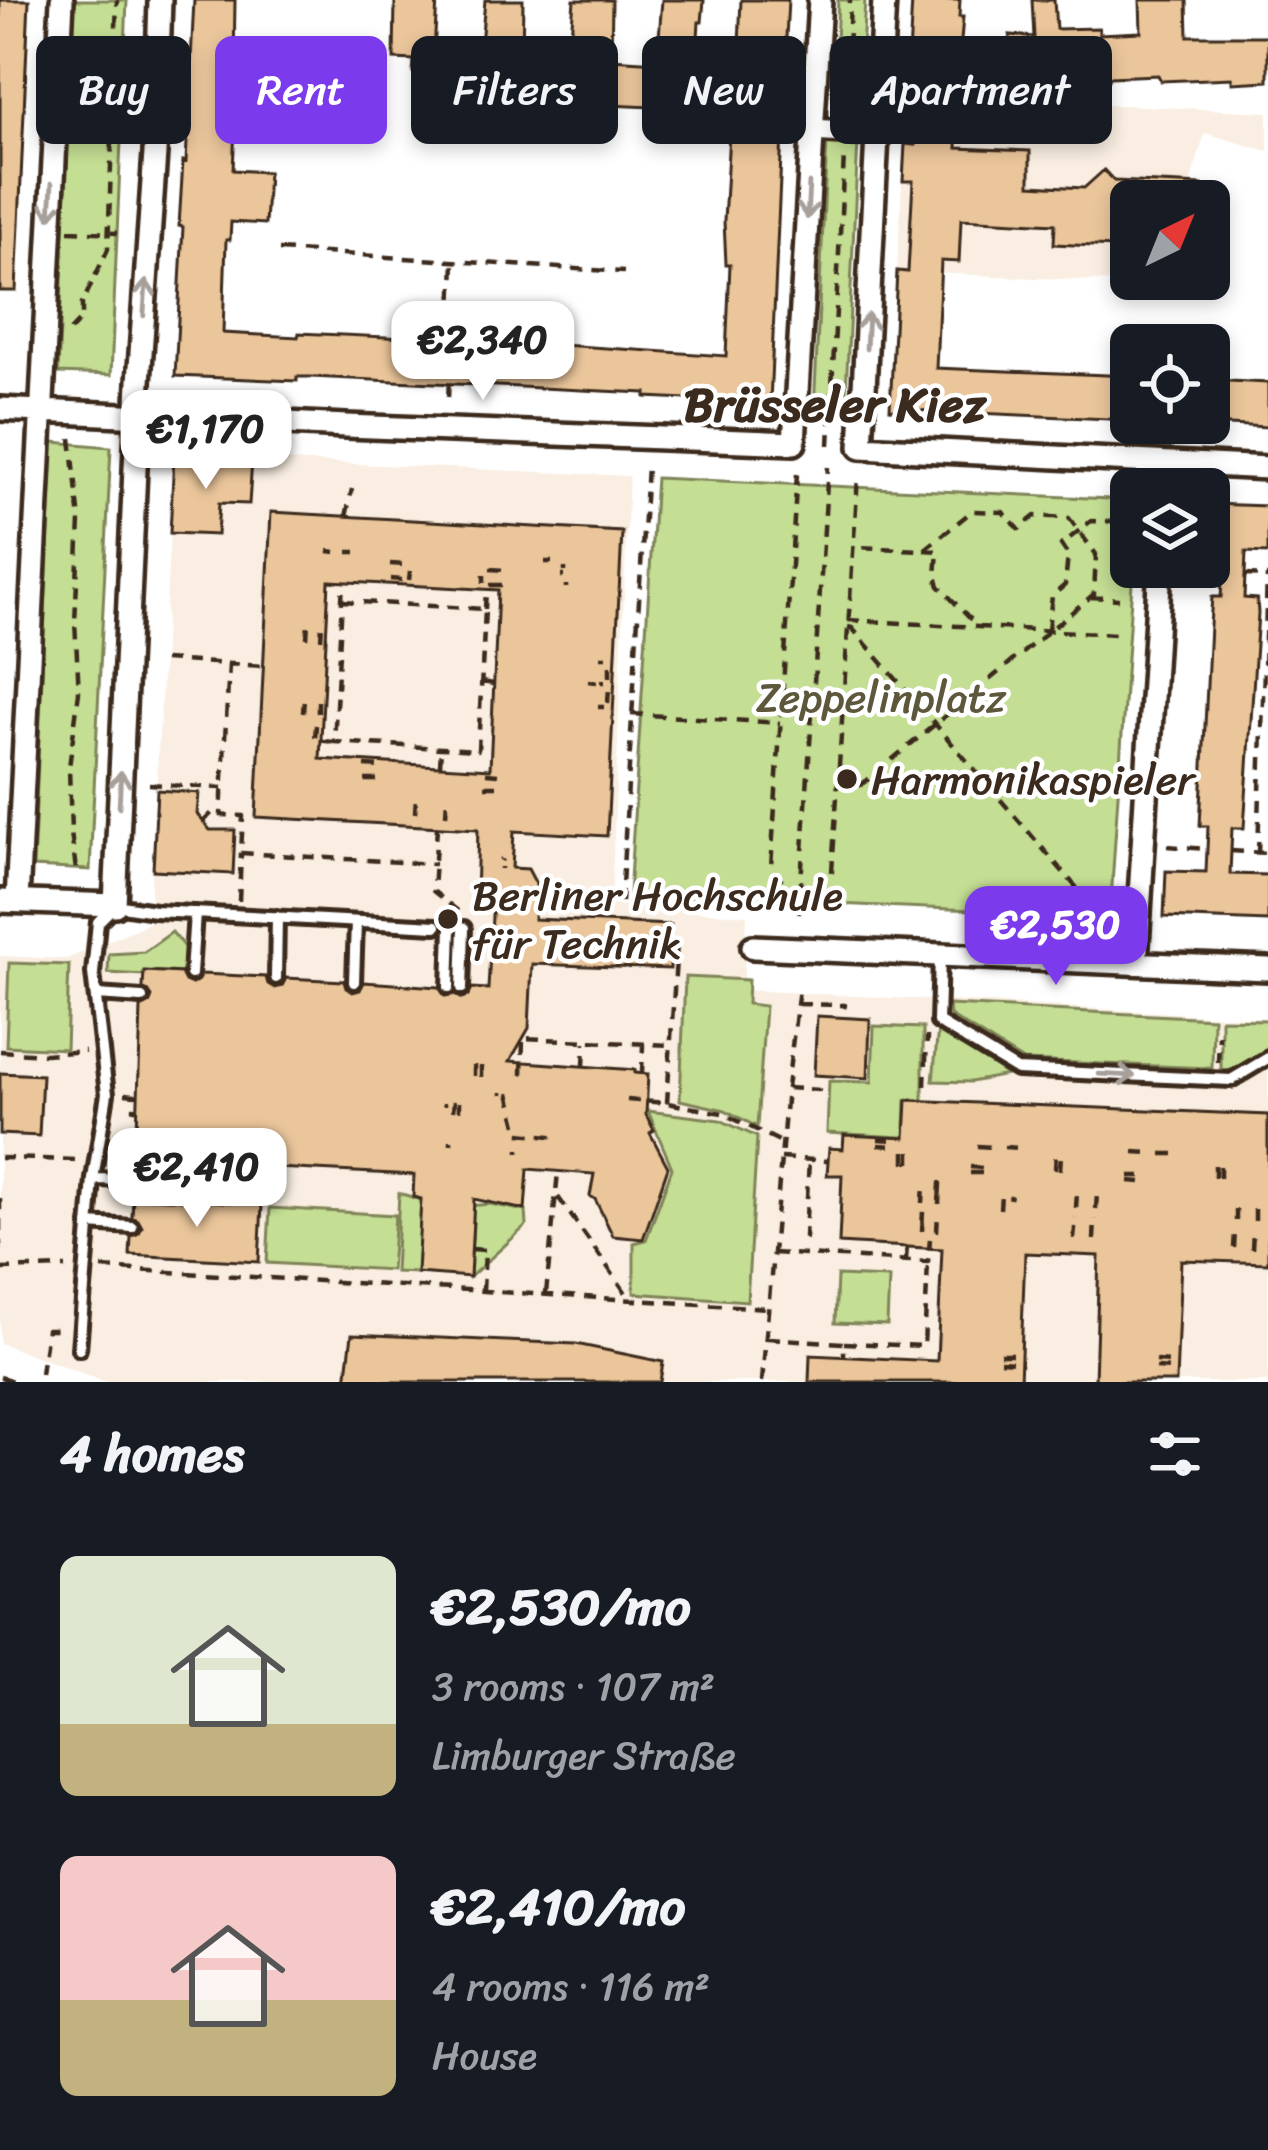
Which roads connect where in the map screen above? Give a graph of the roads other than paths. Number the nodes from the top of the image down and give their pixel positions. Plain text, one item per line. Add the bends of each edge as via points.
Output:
1 (62, 0) edge
2 (160, 0) edge
3 (820, 0) edge
4 (884, 0) edge
5 (882, 36) edge
6 (812, 130) junction
7 (830, 131) edge
8 (876, 144) edge
9 (0, 409) edge
10 (41, 410) junction
11 (138, 415) junction
12 (1166, 463) junction
13 (1166, 468) edge
14 (1268, 468) edge
15 (1166, 588) edge
16 (8, 901) edge
17 (115, 905) junction
18 (195, 913) junction
19 (277, 917) junction
20 (356, 922) junction
21 (436, 926) dead end
22 (458, 928) dead end
23 (753, 947) dead end
24 (940, 955) junction
25 (1136, 963) junction
26 (1268, 969) edge
27 (191, 974) dead end
28 (275, 978) dead end
29 (354, 982) dead end
30 (455, 987) dead end
31 (98, 995) junction
32 (142, 998) dead end
33 (1268, 1058) edge
34 (93, 1179) junction
35 (134, 1180) dead end
36 (89, 1224) junction
37 (132, 1227) dead end
38 (79, 1349) dead end

1 -> 10 street
11 -> 2 street
3 - 6 street
4 - 5 street
6 - 7 street
6 -> 11 street via 794,443
12 -> 8 street via 861,448
9 - 10 street
10 - 11 street
10 - 16 street
17 -> 11 street
12 - 13 street
12 - 14 street
15 - 25 street
16 - 17 street
17 - 18 lane
17 - 31 lane via 98,922
18 - 19 lane
18 - 27 lane
19 - 20 lane
19 - 28 lane
20 - 21 lane
20 - 29 lane
22 - 30 lane
23 - 24 street
24 - 25 street
24 -> 33 lane via 938,1022 1017,1070 1231,1080
25 - 26 street
31 - 32 lane
31 - 34 lane via 107,1094
34 - 35 lane
34 - 36 lane
36 - 37 lane
36 - 38 lane

